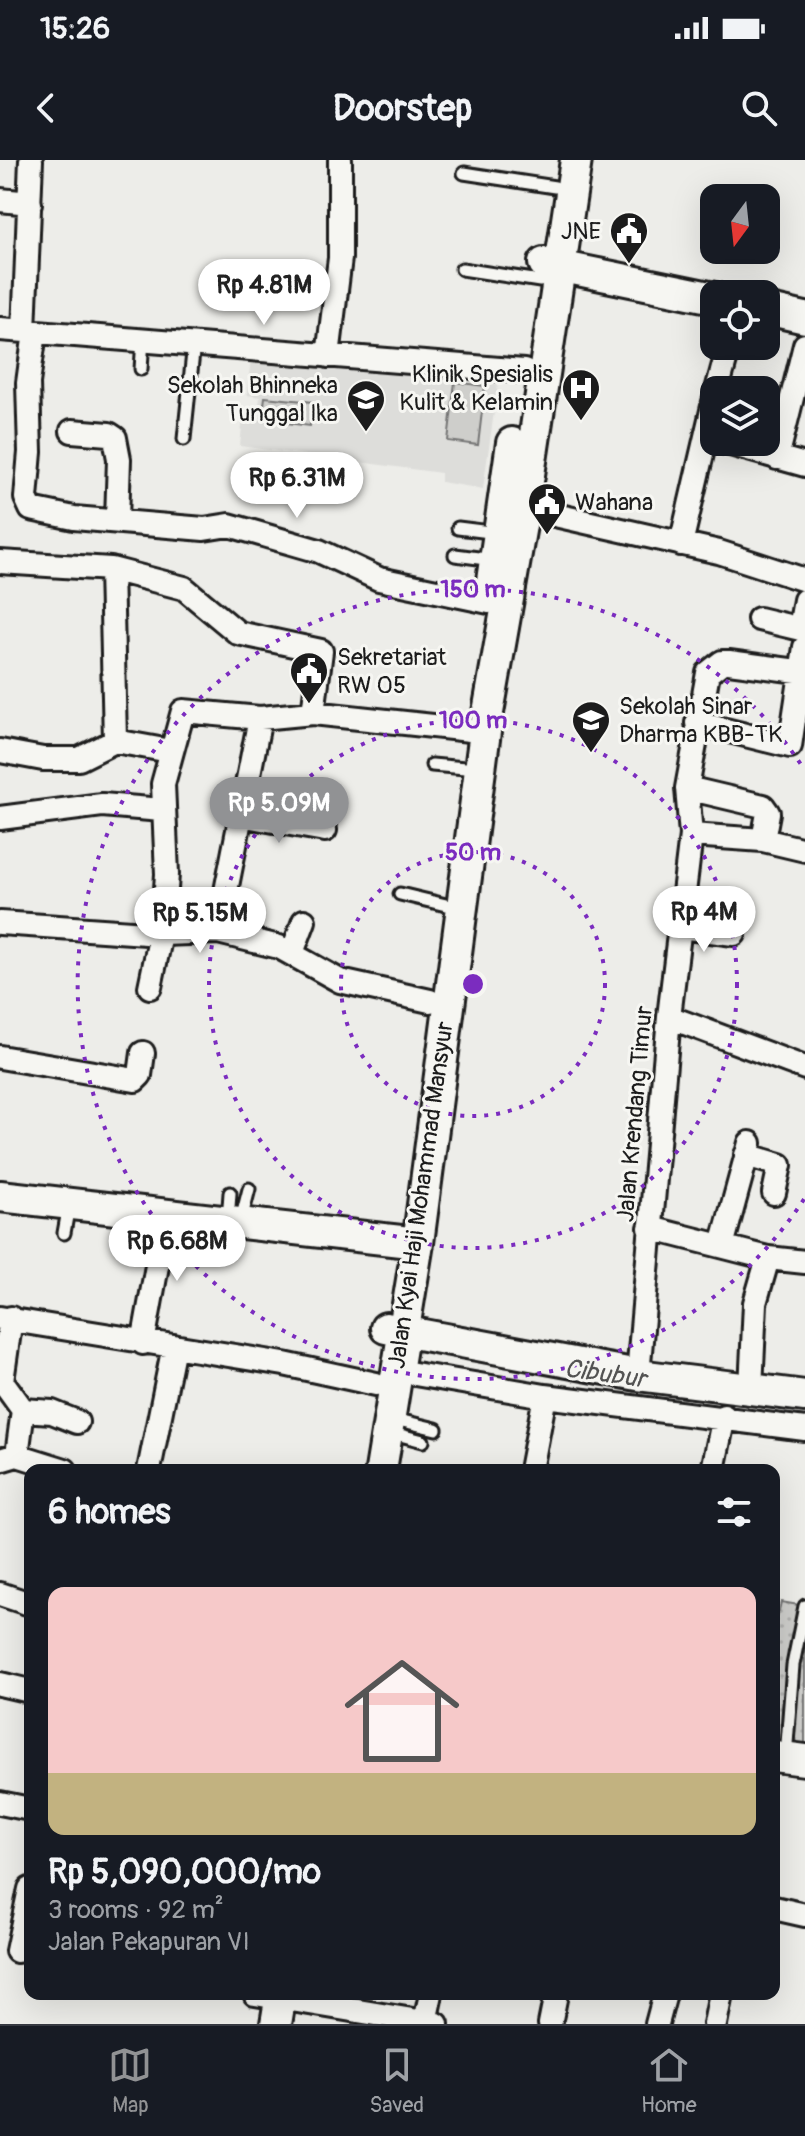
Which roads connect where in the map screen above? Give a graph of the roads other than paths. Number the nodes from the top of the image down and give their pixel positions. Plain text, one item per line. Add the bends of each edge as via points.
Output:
1 (31, 160) edge
2 (340, 160) edge
3 (576, 160) edge
4 (464, 173) dead end
5 (557, 174) edge
6 (0, 200) edge
7 (30, 203) junction
8 (462, 269) dead end
9 (548, 271) junction
10 (700, 296) edge
11 (780, 312) edge
12 (805, 318) edge
13 (0, 329) edge
14 (29, 332) junction
15 (143, 339) junction
16 (194, 343) junction
17 (805, 345) edge
18 (328, 356) junction
19 (141, 369) dead end
20 (534, 372) junction
21 (72, 431) dead end
22 (184, 439) dead end
23 (706, 456) edge
24 (770, 456) edge
25 (777, 458) junction
26 (805, 465) edge
27 (520, 490) junction
28 (117, 520) junction
29 (458, 528) dead end
30 (681, 544) junction
31 (497, 547) junction
32 (455, 555) dead end
33 (0, 562) edge
34 (111, 569) junction
35 (805, 580) edge
36 (805, 600) edge
37 (489, 602) junction
38 (759, 619) dead end
39 (803, 635) edge
40 (804, 672) edge
41 (313, 713) junction
42 (260, 718) junction
43 (697, 723) junction
44 (470, 730) junction
45 (115, 741) junction
46 (798, 748) edge
47 (0, 751) edge
48 (170, 751) junction
49 (432, 765) dead end
50 (465, 768) junction
51 (687, 788) junction
52 (162, 810) junction
53 (240, 815) junction
54 (0, 818) edge
55 (325, 830) dead end
56 (691, 835) junction
57 (763, 840) junction
58 (805, 850) edge
59 (400, 894) dead end
60 (446, 905) junction
61 (304, 921) dead end
62 (0, 923) edge
63 (680, 927) junction
64 (218, 932) junction
65 (162, 934) junction
66 (734, 934) dead end
67 (292, 953) junction
68 (446, 957) junction
69 (150, 987) dead end
70 (439, 1003) junction
71 (669, 1017) junction
72 (143, 1053) dead end
73 (0, 1057) edge
74 (805, 1068) edge
75 (249, 1189) dead end
76 (774, 1193) dead end
77 (0, 1196) edge
78 (233, 1213) junction
79 (166, 1216) junction
80 (650, 1228) junction
81 (409, 1242) junction
82 (722, 1246) junction
83 (768, 1258) junction
84 (805, 1262) edge
85 (5, 1318) edge
86 (395, 1330) junction
87 (143, 1343) junction
88 (174, 1346) junction
89 (638, 1375) junction
90 (387, 1377) junction
91 (751, 1389) junction
92 (545, 1396) junction
93 (805, 1396) edge
94 (23, 1410) junction
95 (724, 1416) junction
96 (77, 1422) dead end
97 (388, 1424) junction
98 (436, 1429) dead end
99 (805, 1429) edge
100 (423, 1441) dead end
101 (4, 1458) edge
102 (34, 1464) edge
103 (150, 1464) edge
104 (365, 1464) edge
105 (382, 1464) edge
106 (532, 1464) edge
107 (714, 1464) edge
108 (0, 1594) edge
109 (24, 1602) edge
110 (805, 1606) edge
111 (0, 1684) edge
112 (24, 1690) edge
113 (788, 1758) edge
114 (0, 1803) edge
115 (24, 1808) edge
116 (780, 1909) edge
117 (24, 1915) edge
118 (805, 1915) edge
119 (16, 1950) edge
120 (431, 2000) edge
121 (555, 2000) edge
122 (663, 2000) edge
123 (720, 2000) edge
124 (283, 2004) edge
125 (431, 2023) edge
126 (550, 2024) edge
127 (657, 2024) edge
128 (715, 2024) edge

1 - 7 street
2 - 18 street via 340,258
3 - 9 main road, Jalan Kyai Haji Mohammad Mansyur
4 - 5 lane
5 - 9 main road, Jalan Kyai Haji Mohammad Mansyur
6 - 7 street
7 - 14 street
8 - 9 lane
9 - 10 main road
9 - 20 main road, Jalan Kyai Haji Mohammad Mansyur
11 - 12 main road
13 - 14 street
14 - 15 street
14 - 28 street via 26,498 31,509
15 - 16 street
15 - 19 lane
16 - 18 street
16 - 22 lane
17 - 25 street
18 - 20 street
20 - 27 main road, Jalan Kyai Haji Mohammad Mansyur
21 - 28 street via 115,438
23 - 30 street
24 - 25 street
25 - 26 street
27 - 30 street
27 - 31 main road, Jalan Kyai Haji Mohammad Mansyur
27 - 68 main road, Jalan Kyai Haji Mohammad Mansyur
28 - 37 street via 204,529 229,525 319,551 379,579
29 - 31 lane
30 - 35 street
31 - 32 lane
31 - 37 main road, Jalan Kyai Haji Mohammad Mansyur
33 - 34 street
34 - 41 street via 184,588 238,633 321,651
34 - 45 street
36 - 39 street
37 - 44 main road, Jalan Kyai Haji Mohammad Mansyur
38 - 39 street
39 - 40 street
40 - 43 street, Jalan Krendang Timur via 722,662 708,673
40 - 46 street
41 - 42 street
41 - 44 street
42 - 48 street via 183,711
42 - 53 street
43 - 46 street
43 - 51 street, Jalan Krendang Timur
44 - 50 main road, Jalan Kyai Haji Mohammad Mansyur
45 - 47 street via 79,759
45 - 48 street
48 - 52 street
49 - 50 lane
50 - 60 main road, Jalan Kyai Haji Mohammad Mansyur
51 - 56 street, Jalan Krendang Timur
51 - 57 street via 763,806 768,813
52 - 54 street via 102,805
52 - 65 street via 167,874
53 - 55 street
53 - 64 street
56 - 57 street
56 - 63 street, Jalan Krendang Timur
57 - 58 street
59 - 60 lane
60 - 68 main road, Jalan Kyai Haji Mohammad Mansyur
61 - 67 street
62 - 65 street
63 - 66 street
63 - 71 street, Jalan Krendang Timur
64 - 65 street
64 - 67 street
65 - 69 street
67 - 70 street via 340,981
68 - 70 main road, Jalan Kyai Haji Mohammad Mansyur
70 - 81 main road, Jalan Kyai Haji Mohammad Mansyur
71 - 74 street
71 - 80 street, Jalan Krendang Timur
72 - 73 street via 135,1080
75 - 78 lane
76 - 82 street via 780,1165 748,1149
77 - 79 main road via 66,1219
78 - 79 main road
78 - 81 main road
79 - 87 street
80 - 82 street
80 - 89 street, Jalan Krendang Timur
81 - 86 main road, Jalan Kyai Haji Mohammad Mansyur
82 - 83 street
83 - 84 street
83 - 91 street via 755,1303
85 - 87 street
85 - 94 street via 2,1381
86 - 89 main road
86 - 90 main road, Jalan Kyai Haji Mohammad Mansyur
87 - 88 street
88 - 90 street
88 - 103 street
89 - 91 main road
90 - 92 street
90 - 97 main road, Jalan Kyai Haji Mohammad Mansyur
90 - 104 main road, Jalan Kyai Haji Mohammad Mansyur
91 - 93 main road
92 - 95 street
92 - 106 street
94 - 96 street via 52,1412
94 - 101 street
95 - 99 street
95 - 107 street
97 - 98 lane
97 - 100 lane
97 - 105 main road, Jalan Kyai Haji Mohammad Mansyur
101 - 102 street
108 - 109 street
110 - 113 lane via 793,1665
111 - 112 street
114 - 115 street
116 - 118 street
117 - 119 street
120 - 125 street
121 - 126 street
122 - 127 street
123 - 128 street
124 - 125 street

